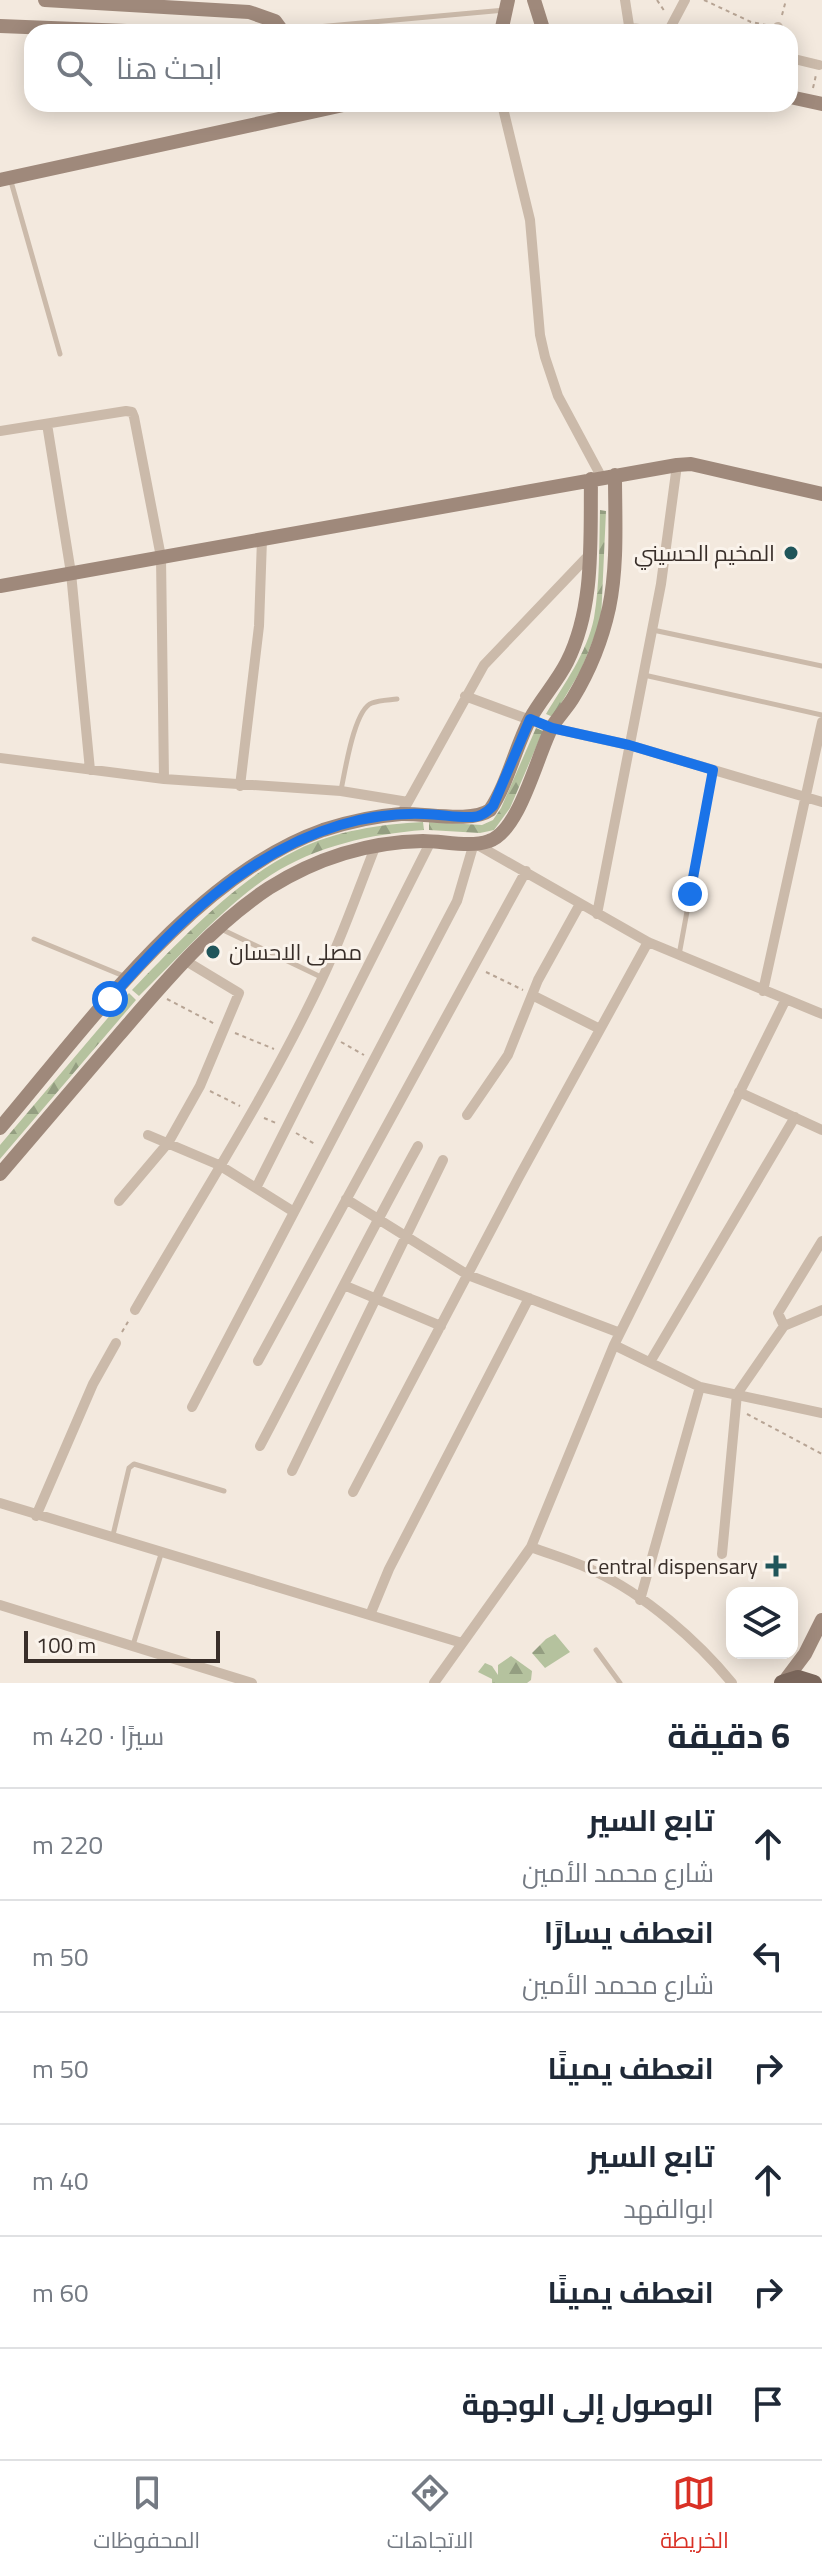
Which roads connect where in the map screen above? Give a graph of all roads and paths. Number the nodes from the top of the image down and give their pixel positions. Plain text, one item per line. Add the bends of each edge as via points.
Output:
1 (45, 0) edge
2 (534, 0) edge
3 (625, 0) edge
4 (685, 0) edge
5 (704, 0) edge
6 (786, 0) edge
7 (88, 1) edge
8 (144, 3) edge
9 (505, 3) edge
10 (277, 24) edge
11 (338, 24) edge
12 (502, 24) edge
13 (542, 24) edge
14 (629, 24) edge
15 (671, 24) edge
16 (758, 24) edge
17 (780, 24) edge
18 (0, 26) edge
19 (24, 27) edge
20 (798, 60) edge
21 (819, 65) dead end
22 (798, 99) edge
23 (822, 104) edge
24 (283, 112) edge
25 (504, 112) edge
26 (5, 178) edge
27 (60, 354) dead end
28 (47, 424) junction
29 (0, 431) edge
30 (677, 465) junction
31 (603, 477) junction
32 (822, 494) edge
33 (262, 539) junction
34 (590, 554) junction
35 (161, 557) junction
36 (71, 573) junction
37 (0, 586) edge
38 (652, 630) junction
39 (822, 666) edge
40 (643, 675) junction
41 (465, 696) junction
42 (397, 699) dead end
43 (822, 715) edge
44 (530, 719) junction
45 (822, 722) edge
46 (552, 728) junction
47 (629, 745) junction
48 (0, 756) edge
49 (0, 765) edge
50 (90, 770) junction
51 (713, 770) junction
52 (164, 779) junction
53 (240, 786) junction
54 (341, 791) junction
55 (806, 797) junction
56 (822, 802) edge
57 (404, 808) junction
58 (431, 841) junction
59 (474, 843) junction
60 (376, 845) junction
61 (526, 871) junction
62 (580, 904) junction
63 (597, 914) junction
64 (220, 929) junction
65 (34, 939) dead end
66 (648, 942) junction
67 (679, 956) junction
68 (186, 961) junction
69 (474, 966) junction
70 (128, 978) junction
71 (323, 978) junction
72 (763, 991) junction
73 (532, 995) junction
74 (785, 1001) junction
75 (822, 1014) edge
76 (600, 1029) junction
77 (200, 1086) junction
78 (739, 1092) junction
79 (253, 1113) junction
80 (467, 1115) dead end
81 (795, 1117) junction
82 (0, 1128) edge
83 (287, 1128) junction
84 (822, 1130) edge
85 (148, 1135) dead end
86 (168, 1143) junction
87 (418, 1146) dead end
88 (326, 1150) junction
89 (443, 1160) dead end
90 (219, 1165) junction
91 (0, 1174) edge
92 (256, 1188) junction
93 (346, 1199) junction
94 (119, 1201) dead end
95 (294, 1212) junction
96 (378, 1219) junction
97 (406, 1236) junction
98 (822, 1241) edge
99 (468, 1275) junction
100 (346, 1286) junction
101 (375, 1298) junction
102 (529, 1298) junction
103 (135, 1310) joint
104 (822, 1310) edge
105 (441, 1326) junction
106 (784, 1326) junction
107 (620, 1333) junction
108 (116, 1343) joint
109 (614, 1345) junction
110 (258, 1361) dead end
111 (650, 1362) junction
112 (700, 1387) junction
113 (737, 1394) junction
114 (192, 1407) dead end
115 (736, 1407) junction
116 (822, 1413) edge
117 (260, 1446) dead end
118 (822, 1454) edge
119 (292, 1471) dead end
120 (224, 1491) dead end
121 (353, 1492) dead end
122 (0, 1503) edge
123 (36, 1516) junction
124 (112, 1536) junction
125 (531, 1547) junction
126 (162, 1551) junction
127 (722, 1554) dead end
128 (640, 1600) junction
129 (0, 1605) edge
130 (370, 1615) junction
131 (822, 1620) edge
132 (462, 1643) junction
133 (133, 1646) junction
134 (596, 1650) dead end
135 (783, 1682) edge
136 (252, 1683) edge
137 (434, 1683) edge
138 (620, 1683) edge
139 (732, 1683) edge
140 (814, 1683) edge

1 - 7 main road
2 - 13 main road
3 - 14 street
4 - 15 street
5 - 16 path
6 - 17 path
7 - 8 main road
8 - 10 main road via 249,12
9 - 11 lane
9 - 12 main road
18 - 19 main road
20 - 21 street
22 - 23 main road
24 - 26 main road
25 - 31 street via 530,220 545,357 558,396
26 - 27 lane
28 - 29 street
28 - 35 street via 132,412
28 - 36 street
30 - 31 main road
30 - 32 main road
30 - 38 street
31 - 33 main road
31 - 34 main road
31 - 46 main road via 614,570 606,621 587,673
33 - 35 main road
33 - 53 street via 259,626
34 - 41 street via 497,649
34 - 44 main road via 575,644
35 - 36 main road
35 - 52 street
36 - 37 main road
36 - 50 street
38 - 39 lane
38 - 40 street
40 - 43 lane
40 - 47 street
41 - 44 street
41 - 57 street
42 - 54 lane via 363,709
44 - 46 street
44 - 57 main road via 486,812 472,817
45 - 55 street
46 - 47 street
46 - 59 main road via 509,825 493,840
47 - 51 street
47 - 63 street
48 - 49 street
48 - 50 street
50 - 52 street
51 - 55 street
51 - 67 lane
52 - 53 street
53 - 54 street
54 - 57 street
55 - 56 street
55 - 72 street
57 - 70 main road via 342,824 273,854 198,910
58 - 59 main road
58 - 60 main road
58 - 83 street
59 - 61 street
59 - 88 street via 457,901
60 - 64 main road via 330,857 286,878
60 - 71 street
61 - 62 street
61 - 69 street
62 - 63 street
62 - 73 street
63 - 66 street
64 - 68 main road
64 - 71 lane
65 - 70 lane
66 - 67 street
66 - 76 street
67 - 72 street
68 - 77 street via 239,993
68 - 91 main road
69 - 73 path
69 - 93 street
70 - 82 main road
71 - 79 street
72 - 74 street
73 - 76 street
73 - 80 street via 508,1055
74 - 75 street
74 - 78 street
76 - 99 street
77 - 79 path
77 - 86 street
78 - 81 street
78 - 107 street
79 - 83 path
79 - 90 street
81 - 84 street
81 - 111 street
83 - 88 path
83 - 92 street
85 - 86 street
86 - 90 street
86 - 94 street
87 - 96 street
88 - 95 street
89 - 97 street
90 - 92 street
90 - 103 street
92 - 95 street
93 - 96 street
93 - 110 street
95 - 114 street
96 - 97 street
96 - 100 street
97 - 99 street
97 - 101 street
98 - 106 street via 778,1313
99 - 102 street
99 - 105 street
100 - 101 street
100 - 117 street
101 - 105 street
101 - 119 street
102 - 107 street
102 - 130 street
103 - 108 path
104 - 106 street
105 - 121 street
106 - 113 street
107 - 109 street
108 - 123 street
109 - 111 street
109 - 125 street
111 - 112 street
112 - 113 street
112 - 128 street
113 - 115 street
113 - 116 street
115 - 118 path
115 - 127 street
120 - 124 lane via 134,1464
122 - 123 street
123 - 124 street
124 - 126 street
125 - 128 street via 595,1571
125 - 132 street
126 - 130 street
126 - 133 lane
128 - 139 street via 707,1652
129 - 133 street
130 - 132 street
131 - 135 main road
132 - 137 street
133 - 136 street
134 - 138 lane
135 - 140 main road via 798,1678

